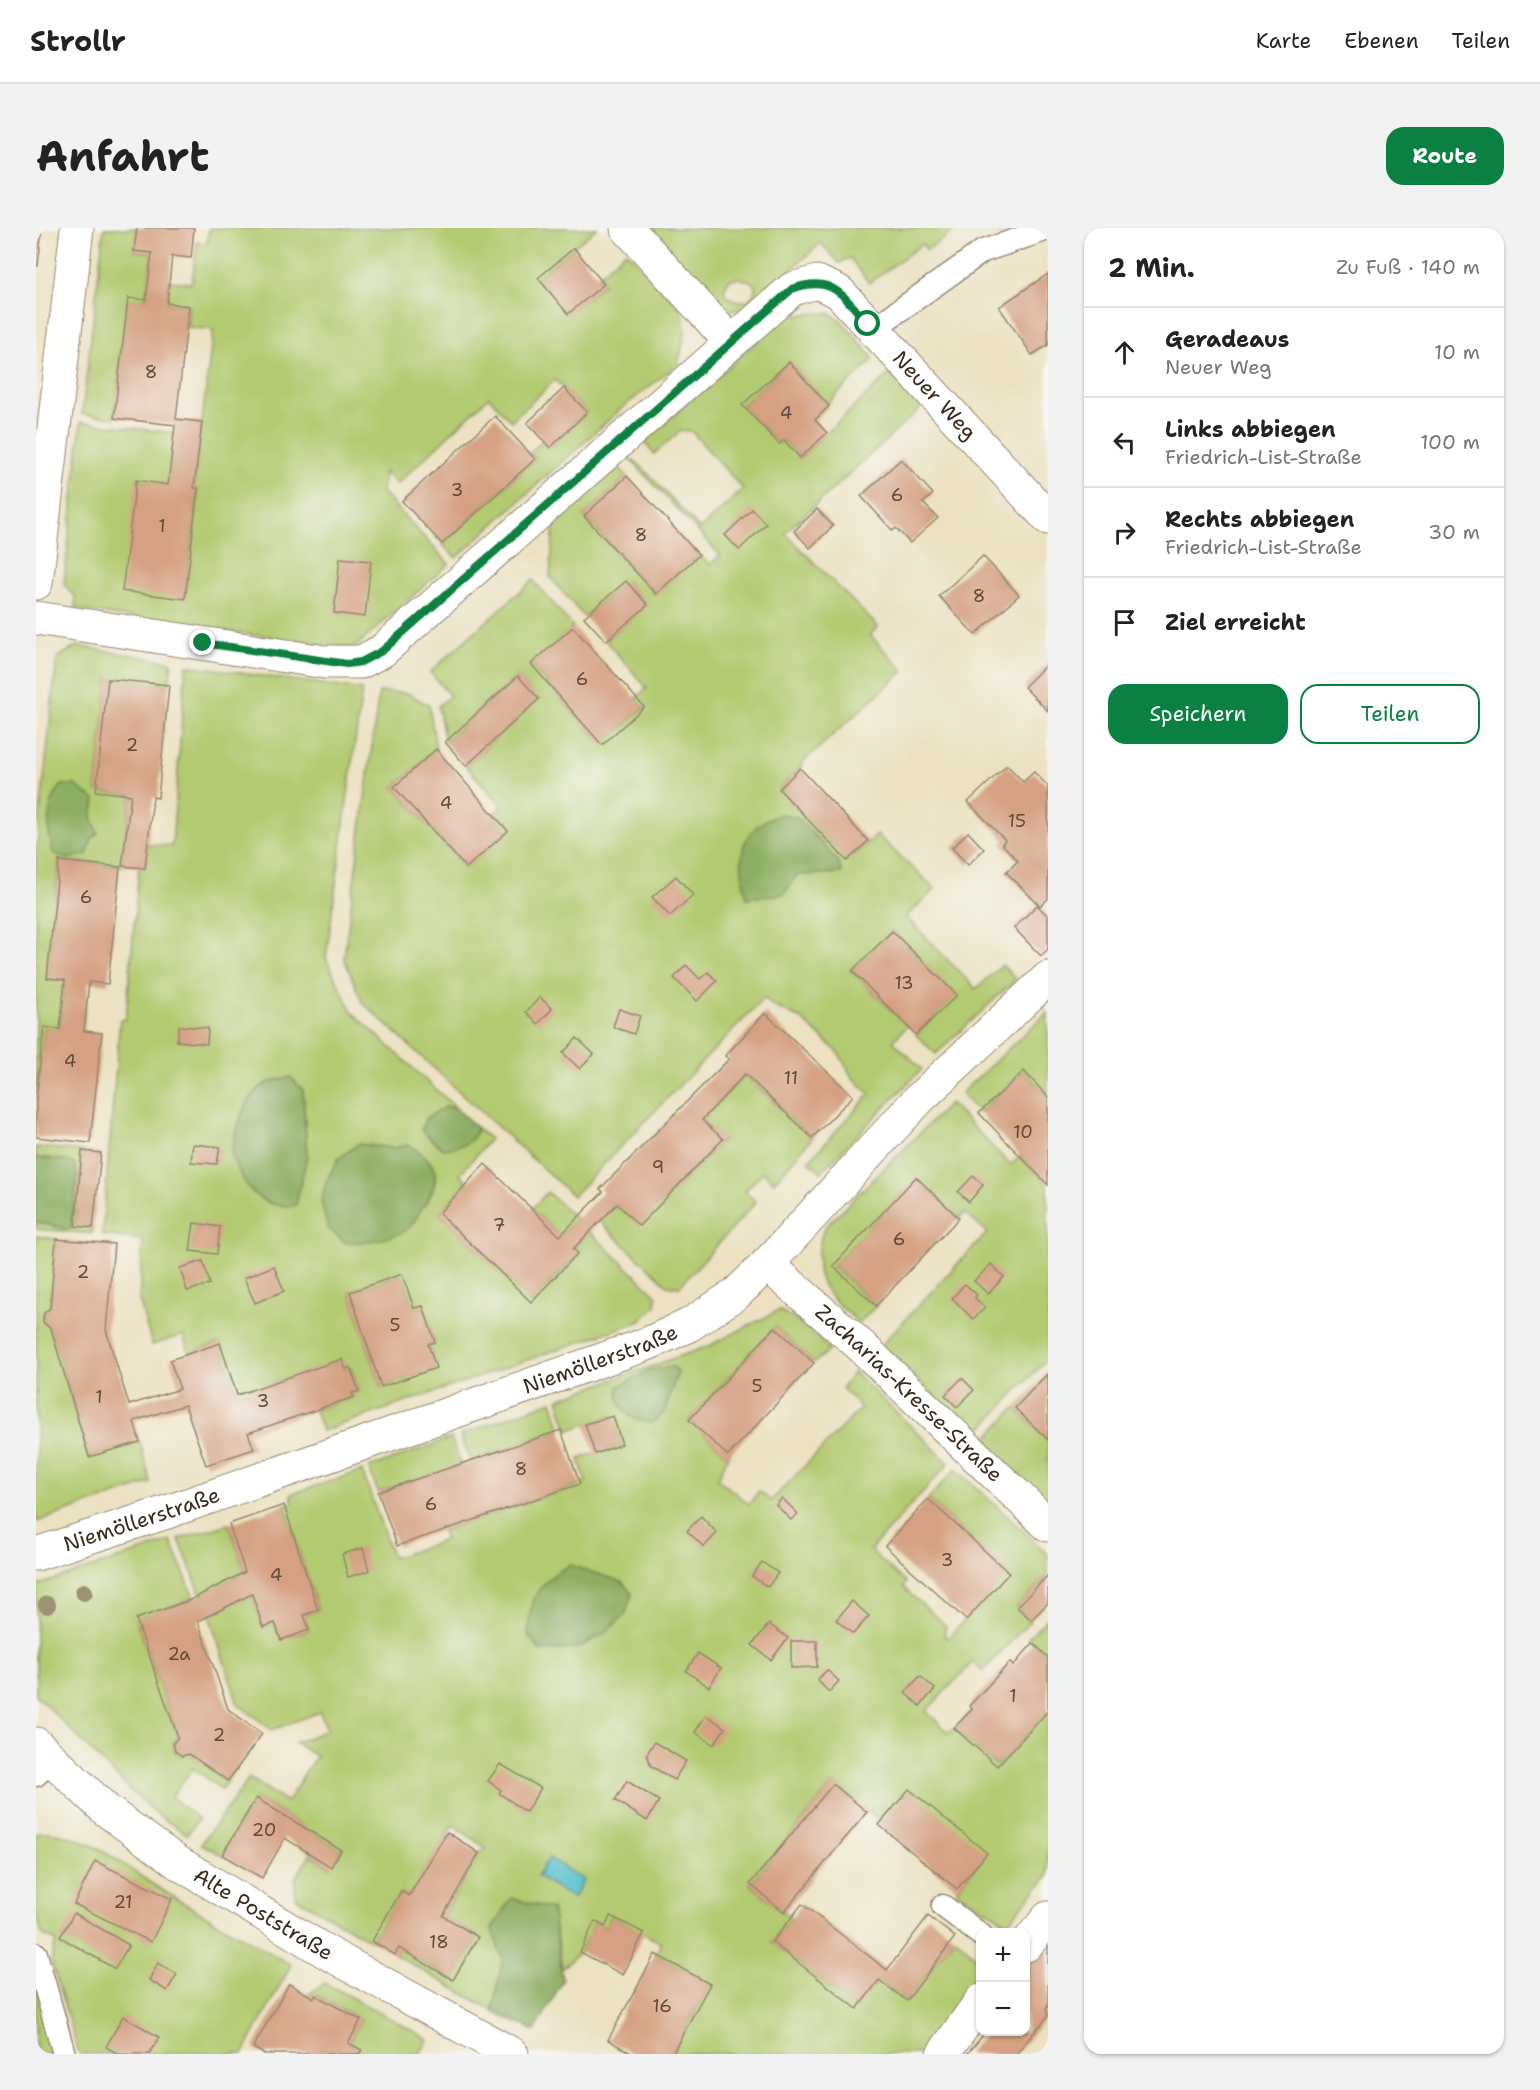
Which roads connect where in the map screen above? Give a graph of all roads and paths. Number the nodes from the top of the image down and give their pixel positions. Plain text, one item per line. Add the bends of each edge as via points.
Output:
1 (77, 228) edge
2 (627, 228) edge
3 (1048, 229) edge
4 (873, 328) junction
5 (731, 342) junction
6 (43, 459) edge
7 (1048, 518) edge
8 (36, 582) edge
9 (36, 618) edge
10 (1048, 978) edge
11 (767, 1264) junction
12 (1048, 1525) edge
13 (36, 1554) edge
14 (41, 1759) edge
15 (943, 1906) dead end
16 (1048, 1918) edge
17 (976, 1931) edge
18 (1030, 1940) edge
19 (36, 1954) edge
20 (976, 2008) edge
21 (64, 2054) edge
22 (512, 2054) edge
23 (943, 2054) edge

1 - 6 street
2 - 5 street
3 - 4 lane via 978,254
4 - 5 street, Neuer Weg via 839,292 817,282 792,289
4 - 7 street, Neuer Weg
5 - 9 street via 382,651 361,662 325,662
6 - 8 street
10 - 11 street, Niemöllerstraße via 919,1099
11 - 12 street, Zacharias-Kresse-Straße via 861,1346
11 - 13 street, Niemöllerstraße via 712,1311 647,1344
14 - 22 street, Alte Poststraße via 177,1862 333,1956
15 - 17 lane
16 - 18 street
19 - 21 lane
20 - 23 street

